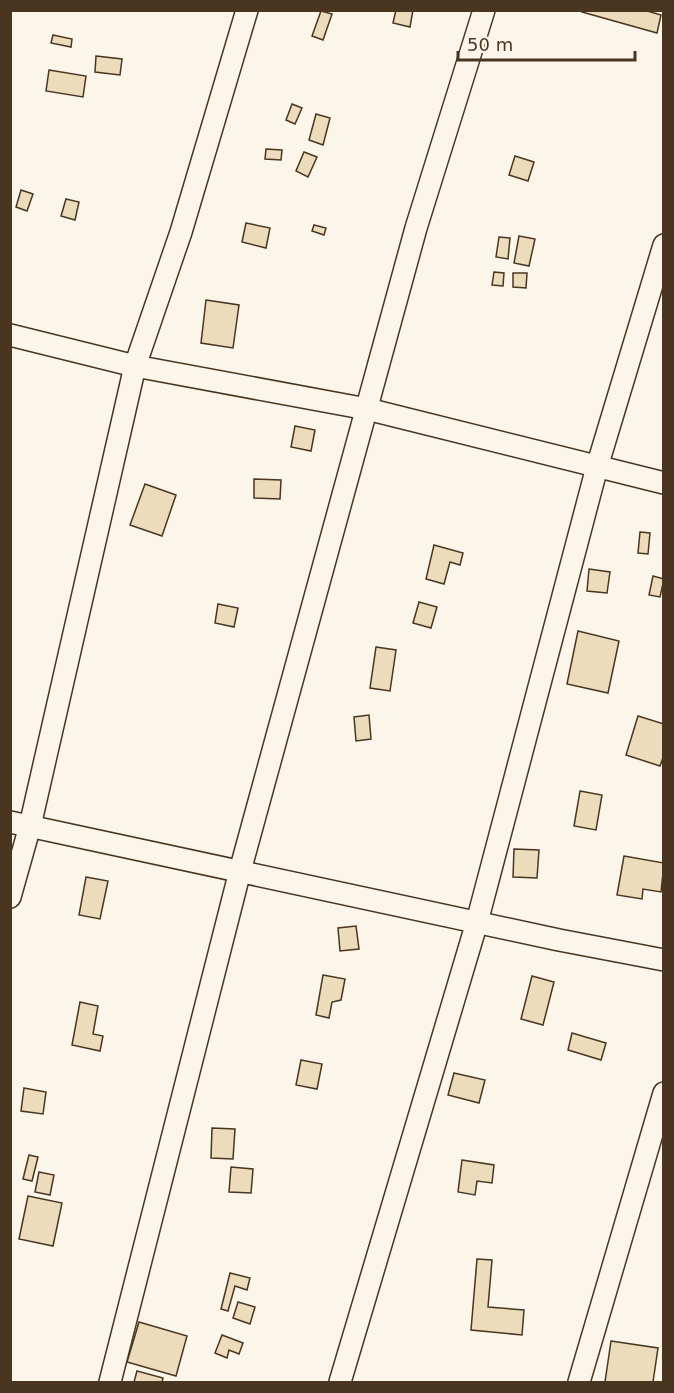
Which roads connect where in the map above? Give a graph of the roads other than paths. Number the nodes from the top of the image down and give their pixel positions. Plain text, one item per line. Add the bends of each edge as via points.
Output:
1 (247, 10) edge
2 (484, 10) edge
3 (663, 244) edge
4 (10, 335) edge
5 (135, 366) junction
6 (367, 409) junction
7 (597, 467) junction
8 (663, 483) edge
9 (20, 824) edge
10 (240, 871) junction
11 (10, 897) edge
12 (477, 922) junction
13 (663, 960) edge
14 (663, 1093) edge
15 (110, 1383) edge
16 (340, 1383) edge
17 (579, 1383) edge

1 - 5 street via 181,231
2 - 6 street via 416,228
3 - 7 street
4 - 5 street
5 - 6 street
5 - 9 street
6 - 7 street
6 - 10 street
7 - 8 street
7 - 12 street
9 - 10 street
9 - 11 street
10 - 12 street
10 - 15 street
12 - 13 street
12 - 16 street
14 - 17 street

